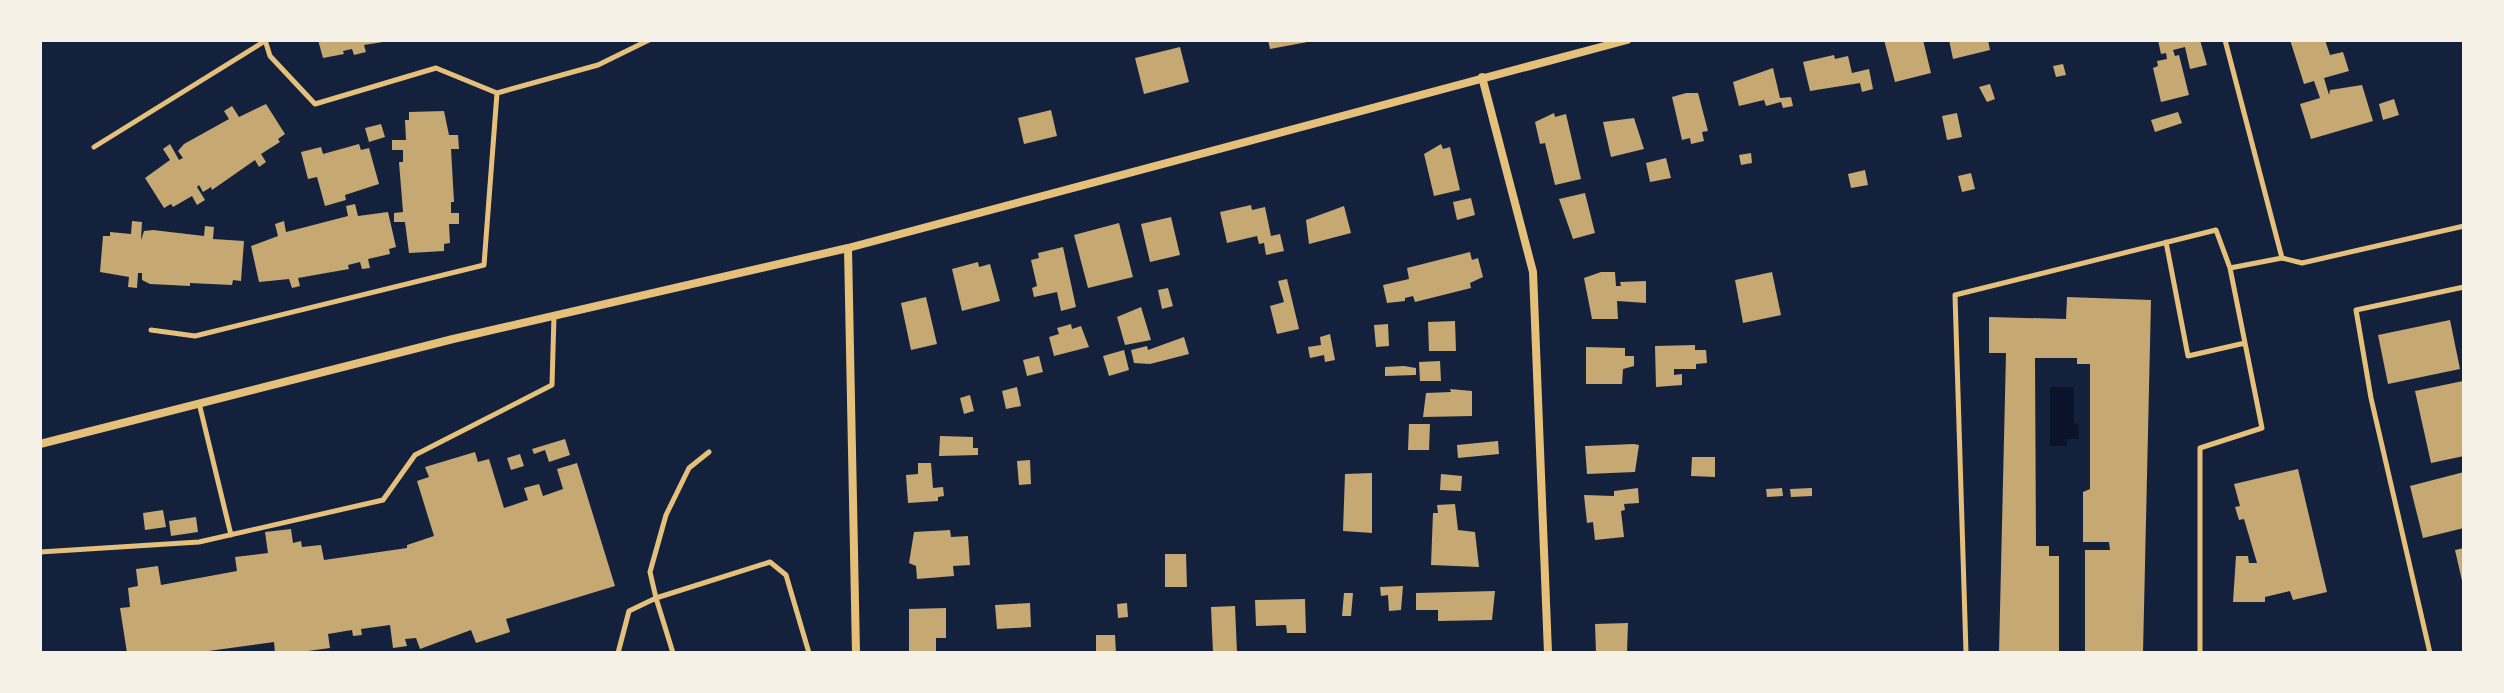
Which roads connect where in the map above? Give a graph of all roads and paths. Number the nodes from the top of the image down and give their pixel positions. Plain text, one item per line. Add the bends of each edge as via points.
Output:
1 (649, 40) edge
2 (1627, 40) edge
3 (2225, 40) edge
4 (265, 41) edge
5 (1482, 77) junction
6 (497, 93) junction
7 (94, 147) dead end
8 (2464, 226) edge
9 (2166, 242) junction
10 (848, 248) junction
11 (2282, 258) junction
12 (2230, 268) junction
13 (2464, 287) edge
14 (554, 316) junction
15 (151, 330) dead end
16 (2245, 343) junction
17 (198, 402) junction
18 (40, 444) edge
19 (709, 452) dead end
20 (231, 535) junction
21 (40, 552) edge
22 (656, 598) junction
23 (618, 653) edge
24 (673, 653) edge
25 (809, 653) edge
26 (856, 653) edge
27 (1548, 653) edge
28 (1966, 653) edge
29 (2200, 653) edge
30 (2430, 653) edge

1 - 6 lane via 598,65
2 - 5 street
3 - 11 lane
4 - 6 lane via 270,56 315,104 436,68
4 - 7 lane
5 - 10 street
5 - 27 street via 1533,272
6 - 15 lane via 484,265 195,336
8 - 11 lane via 2302,263
9 - 12 lane via 2216,230
9 - 16 lane via 2188,356
9 - 28 lane via 1955,295
10 - 14 street
10 - 26 street
11 - 12 lane
12 - 16 lane
13 - 30 lane via 2356,310
14 - 17 street
14 - 20 lane via 552,385 415,455 383,500
16 - 29 lane via 2262,428 2200,448
17 - 18 street
17 - 20 lane
19 - 22 lane via 689,468 666,515 650,572
20 - 21 lane via 199,542
22 - 23 lane via 629,611
22 - 24 lane
22 - 25 lane via 770,562 786,575

